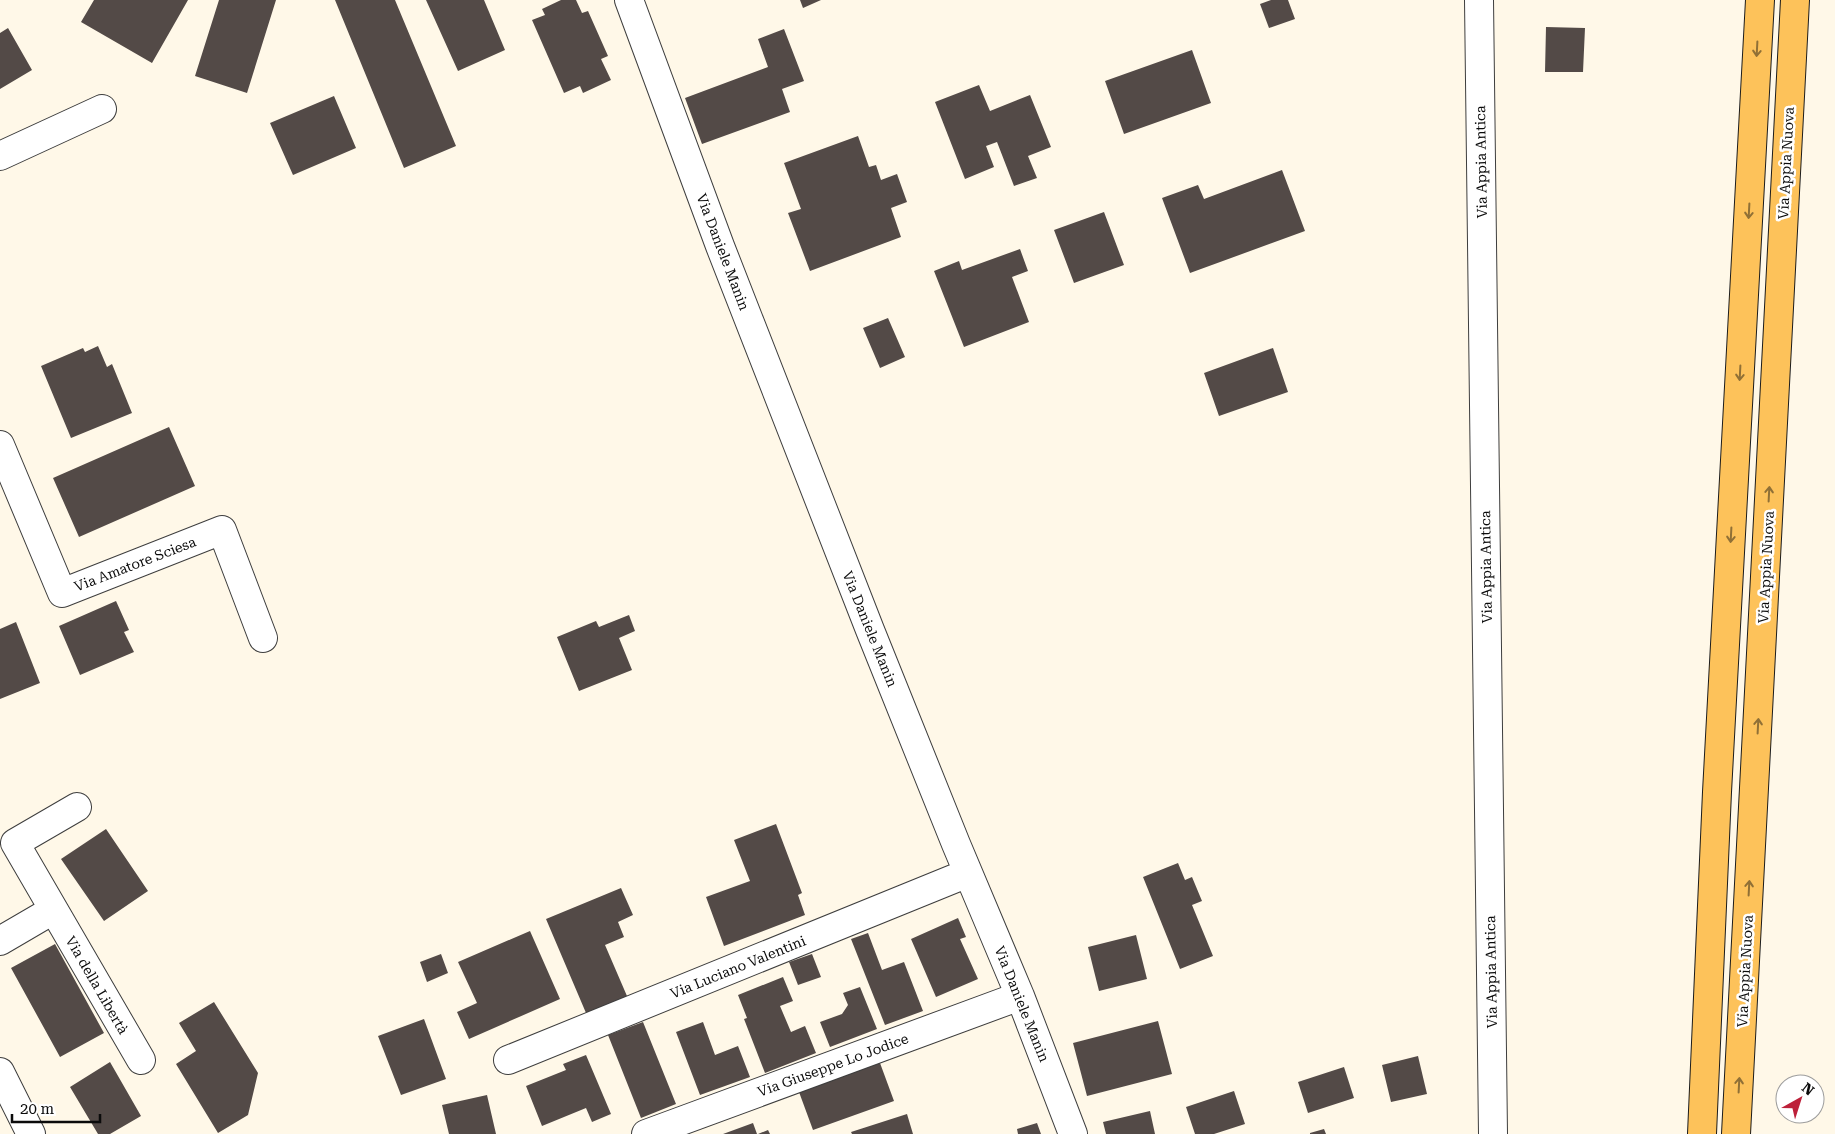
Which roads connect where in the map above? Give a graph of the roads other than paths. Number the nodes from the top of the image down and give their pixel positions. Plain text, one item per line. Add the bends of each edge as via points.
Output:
1 (629, 0) edge
2 (1479, 0) edge
3 (1760, 0) edge
4 (1795, 0) edge
5 (102, 108) dead end
6 (0, 156) edge
7 (0, 445) edge
8 (263, 638) dead end
9 (77, 807) dead end
10 (968, 873) junction
11 (53, 910) junction
12 (0, 941) edge
13 (1020, 996) junction
14 (141, 1060) dead end
15 (508, 1060) dead end
16 (0, 1072) edge
17 (31, 1134) edge
18 (646, 1134) edge
19 (1073, 1134) edge
20 (1493, 1134) edge
21 (1702, 1134) edge
22 (1736, 1134) edge

1 - 10 street, Via Daniele Manin via 720,246
2 - 20 street, Via Appia Antica
3 -> 21 main road
22 -> 4 main road, Via Appia Nuova
5 - 6 street
7 - 8 street, Via Amatore Sciesa via 62,593 222,530
9 - 11 street, Via della Libertà via 15,843
10 - 13 street, Via Daniele Manin
10 - 15 street, Via Luciano Valentini
11 - 12 street
11 - 14 street, Via della Libertà
13 - 18 street, Via Giuseppe Lo Jodice
13 - 19 street, Via Daniele Manin
16 - 17 street

